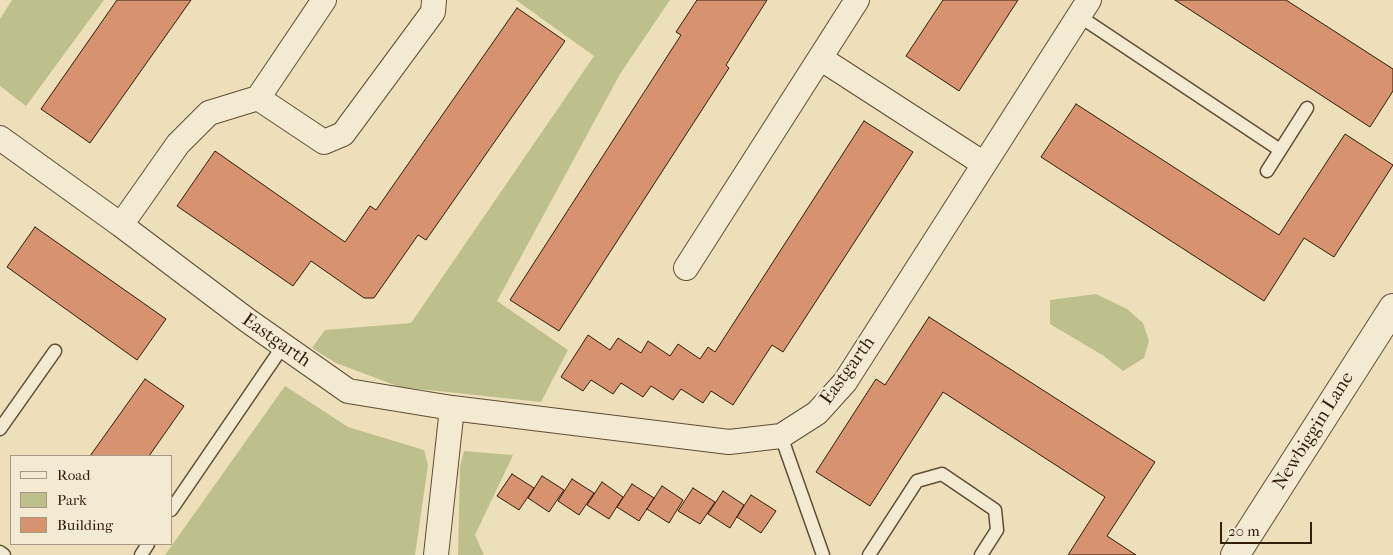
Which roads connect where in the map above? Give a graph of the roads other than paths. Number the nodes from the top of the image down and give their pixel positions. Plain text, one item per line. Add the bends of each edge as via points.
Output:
1 (324, 0) edge
2 (434, 0) edge
3 (857, 0) edge
4 (1084, 8) edge
5 (820, 58) junction
6 (258, 98) junction
7 (1307, 108) dead end
8 (0, 138) edge
9 (1280, 150) junction
10 (984, 164) junction
11 (1267, 171) dead end
12 (122, 225) junction
13 (686, 268) dead end
14 (1393, 308) edge
15 (283, 346) junction
16 (54, 351) dead end
17 (452, 408) junction
18 (0, 428) edge
19 (781, 436) junction
20 (172, 509) edge
21 (0, 552) edge
22 (4, 555) edge
23 (436, 555) edge
24 (823, 555) edge
25 (869, 555) edge
26 (981, 555) edge
27 (1235, 555) edge

1 - 6 street
2 - 6 street via 433,12 343,134 324,142
3 - 5 street
4 - 9 lane
4 - 10 street, Eastgarth
5 - 10 street
5 - 13 street
6 - 12 street via 209,113 178,144
7 - 9 lane
8 - 12 street, Eastgarth
9 - 11 lane
10 - 19 street, Eastgarth via 845,382 816,413
12 - 15 street, Eastgarth
14 - 27 street, Newbiggin Lane
15 - 17 street, Eastgarth via 348,391
15 - 20 lane
16 - 18 lane
17 - 19 street, Eastgarth via 729,442
17 - 23 street
19 - 24 lane
21 - 22 lane
25 - 26 lane via 916,481 942,474 994,510 997,530

